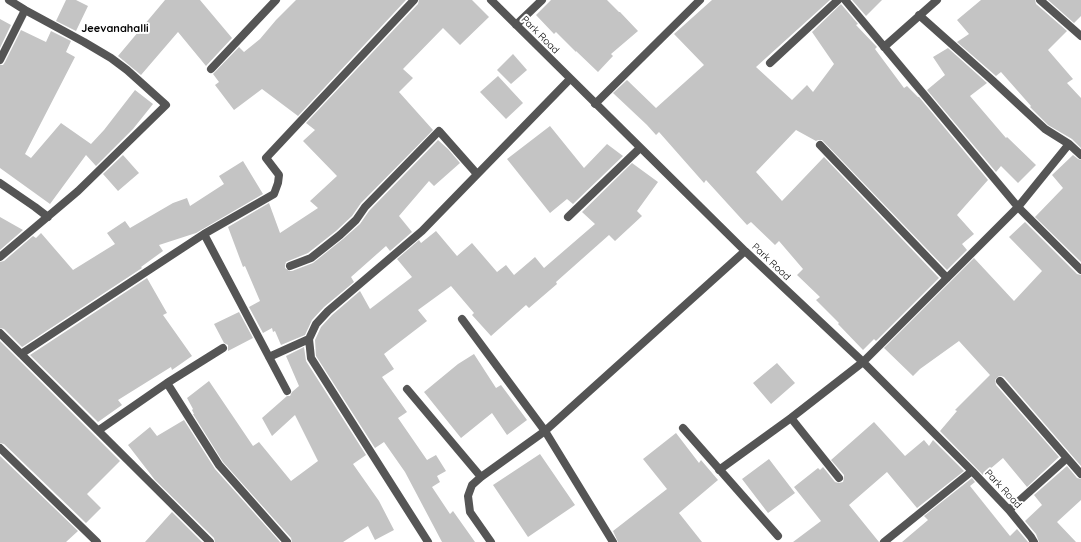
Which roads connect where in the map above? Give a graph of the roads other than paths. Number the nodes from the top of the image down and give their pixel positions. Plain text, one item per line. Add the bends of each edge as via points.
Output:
1 (9, 0) edge
2 (276, 0) edge
3 (414, 0) edge
4 (491, 0) edge
5 (542, 0) edge
6 (700, 0) edge
7 (838, 0) edge
8 (845, 0) edge
9 (937, 0) edge
10 (1040, 0) edge
11 (25, 10) junction
12 (919, 15) junction
13 (516, 25) junction
14 (1081, 36) edge
15 (884, 47) junction
16 (0, 60) edge
17 (770, 63) dead end
18 (212, 69) dead end
19 (570, 79) junction
20 (595, 104) junction
21 (1069, 144) junction
22 (820, 145) dead end
23 (640, 148) junction
24 (1081, 155) edge
25 (478, 174) junction
26 (0, 183) edge
27 (1018, 207) junction
28 (48, 217) junction
29 (568, 217) dead end
30 (204, 234) junction
31 (745, 252) junction
32 (0, 257) edge
33 (290, 266) dead end
34 (1081, 270) edge
35 (947, 278) junction
36 (462, 319) dead end
37 (0, 333) edge
38 (309, 339) junction
39 (223, 348) dead end
40 (21, 354) junction
41 (269, 357) junction
42 (863, 362) junction
43 (1000, 381) dead end
44 (167, 383) junction
45 (407, 389) dead end
46 (287, 391) dead end
47 (791, 418) junction
48 (683, 428) dead end
49 (99, 430) junction
50 (545, 431) junction
51 (0, 448) edge
52 (1067, 458) junction
53 (719, 470) junction
54 (972, 471) junction
55 (1081, 474) edge
56 (481, 476) junction
57 (839, 478) dead end
58 (1009, 510) junction
59 (778, 536) dead end
60 (97, 542) edge
61 (210, 542) edge
62 (287, 542) edge
63 (428, 542) edge
64 (491, 542) edge
65 (613, 542) edge
66 (884, 542) edge
67 (1034, 542) edge

1 - 11 street
2 - 18 street
3 - 30 street via 266,158 279,176 274,194
4 - 13 street, Park Road
5 - 13 street
6 - 20 street
7 - 17 street
8 - 15 street
9 - 12 street
10 - 14 street
11 - 16 street
11 - 28 street via 111,58 166,105
12 - 15 street
12 - 21 street via 1045,129
13 - 19 street, Park Road
15 - 27 street
19 - 20 street, Park Road
19 - 25 street
20 - 23 street, Park Road
21 - 24 street
21 - 27 street
22 - 35 street
23 - 29 street
23 - 31 street, Park Road
25 - 33 street via 439,131 340,235 311,258
25 - 38 street via 422,231 328,311 316,324
26 - 28 street
27 - 34 street
27 - 35 street
28 - 32 street
30 - 40 street
30 - 41 street
31 - 42 street, Park Road
31 - 50 street
35 - 42 street
36 - 50 street
37 - 40 street
38 - 41 street
38 - 63 street via 311,358
39 - 44 street
40 - 49 street
41 - 46 street
42 - 47 street
42 - 54 street, Park Road
43 - 52 street
44 - 49 street
44 - 62 street via 219,465
45 - 56 street
47 - 53 street
47 - 57 street
48 - 53 street
49 - 61 street
50 - 56 street
50 - 65 street
51 - 60 street
52 - 55 street
52 - 58 street
53 - 59 street
54 - 58 street, Park Road
54 - 66 street
56 - 64 street via 472,485 468,496 470,512
58 - 67 street, Park Road

